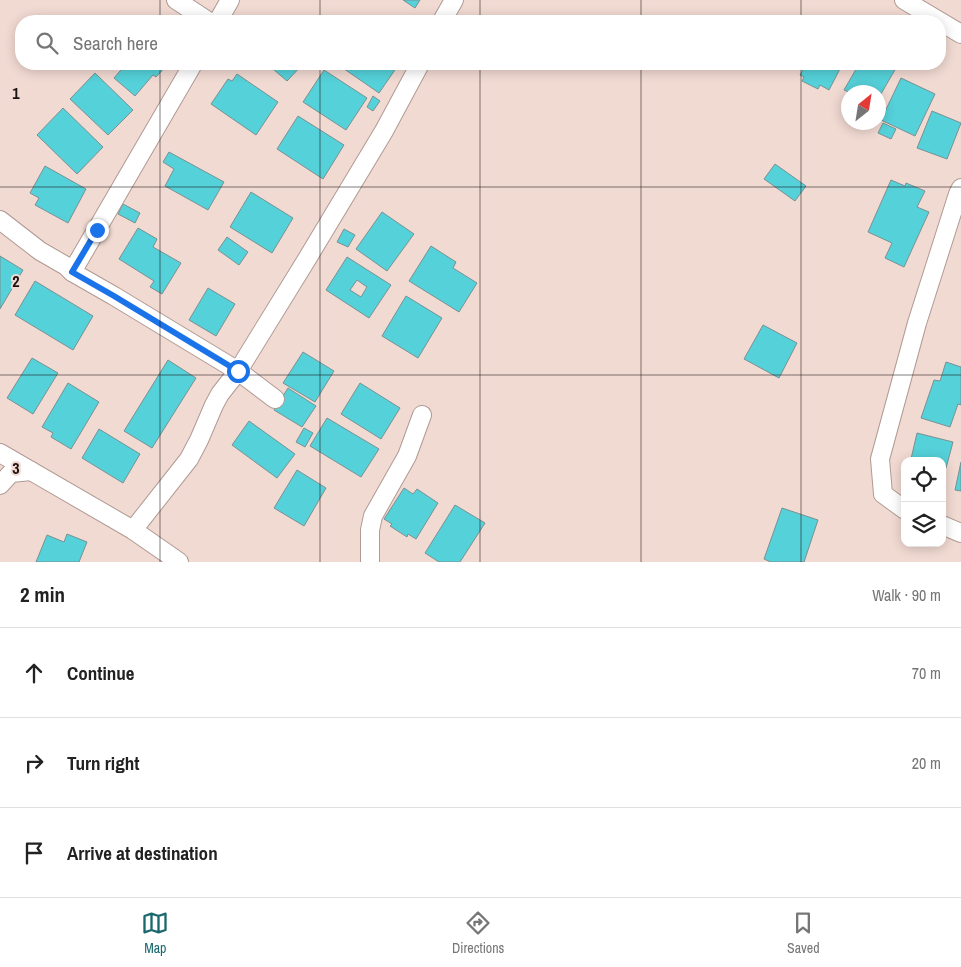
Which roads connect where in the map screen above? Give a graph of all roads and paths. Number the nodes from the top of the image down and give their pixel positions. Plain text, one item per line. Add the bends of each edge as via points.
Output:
1 (176, 0) edge
2 (230, 0) edge
3 (454, 0) edge
4 (904, 0) edge
5 (199, 15) edge
6 (221, 15) edge
7 (445, 15) edge
8 (929, 15) edge
9 (946, 25) edge
10 (961, 34) edge
11 (190, 70) edge
12 (417, 70) edge
13 (961, 188) edge
14 (0, 220) edge
15 (72, 272) junction
16 (238, 371) junction
17 (275, 399) dead end
18 (422, 415) dead end
19 (0, 455) edge
20 (31, 471) junction
21 (5, 479) edge
22 (901, 507) edge
23 (946, 527) edge
24 (133, 530) junction
25 (961, 533) edge
26 (179, 562) edge
27 (370, 562) edge

1 - 5 street
2 - 6 street
3 - 7 street
4 - 8 street
9 - 10 street
11 - 15 street
12 - 16 street
13 - 22 street via 916,323 880,459 883,494
14 - 15 street
15 - 16 street
16 - 17 street
16 - 24 street via 217,400 189,459
18 - 27 street via 407,456 373,516
19 - 20 street
19 - 21 street
20 - 21 street
20 - 24 street
23 - 25 street
24 - 26 street

